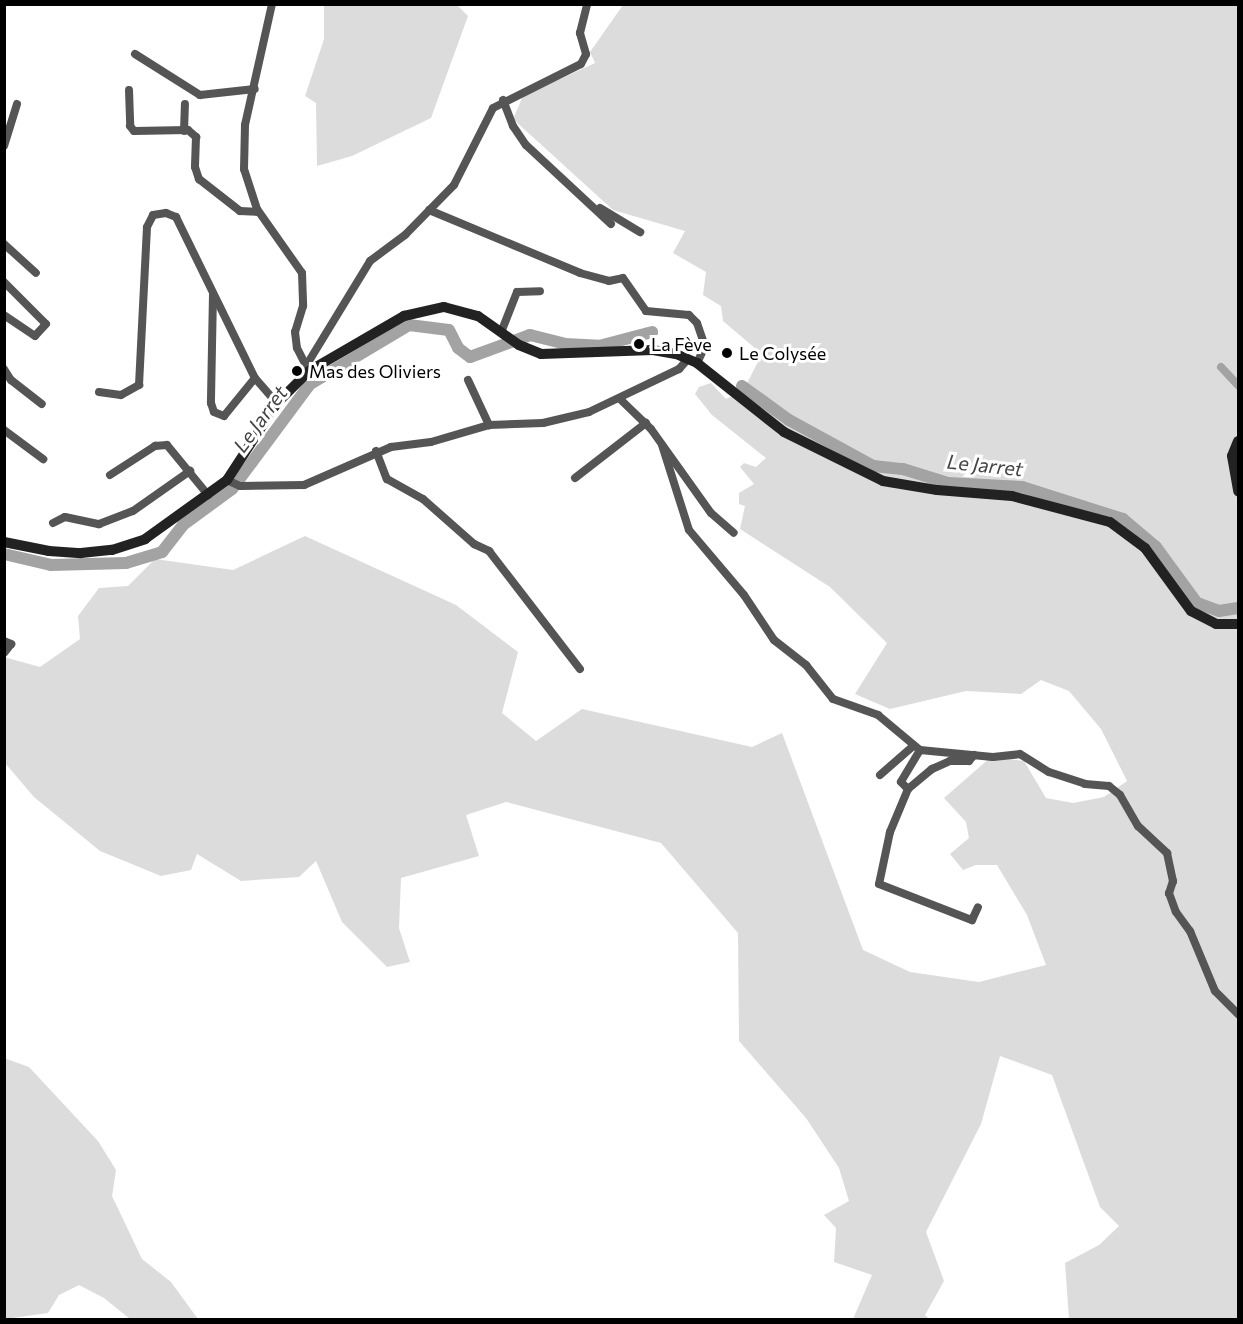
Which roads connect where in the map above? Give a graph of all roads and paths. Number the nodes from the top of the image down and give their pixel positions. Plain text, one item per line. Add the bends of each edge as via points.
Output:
1 (272, 4) edge
2 (587, 4) edge
3 (135, 54) dead end
4 (255, 89) junction
5 (129, 90) dead end
6 (503, 100) junction
7 (17, 104) dead end
8 (184, 104) dead end
9 (184, 131) junction
10 (4, 146) edge
11 (589, 201) junction
12 (429, 210) junction
13 (258, 212) junction
14 (611, 224) dead end
15 (639, 232) dead end
16 (4, 244) edge
17 (36, 273) dead end
18 (4, 282) edge
19 (540, 291) dead end
20 (213, 292) junction
21 (4, 315) edge
22 (505, 333) junction
23 (693, 361) junction
24 (4, 369) edge
25 (307, 369) junction
26 (255, 378) junction
27 (468, 380) dead end
28 (99, 392) dead end
29 (621, 399) junction
30 (277, 403) junction
31 (42, 404) dead end
32 (646, 423) junction
33 (489, 424) junction
34 (4, 430) edge
35 (1239, 441) edge
36 (662, 445) junction
37 (376, 451) junction
38 (43, 459) dead end
39 (190, 471) junction
40 (110, 475) dead end
41 (575, 478) dead end
42 (233, 483) junction
43 (1239, 491) edge
44 (208, 495) junction
45 (53, 523) dead end
46 (734, 533) dead end
47 (4, 542) edge
48 (1239, 624) edge
49 (4, 641) edge
50 (4, 653) edge
51 (580, 669) dead end
52 (916, 748) junction
53 (974, 754) junction
54 (880, 775) dead end
55 (908, 789) junction
56 (978, 907) dead end
57 (1239, 1014) edge

1 - 4 street
2 - 6 street via 580,33 586,54 581,64
3 - 4 street via 200,95
4 - 13 street via 244,125 244,169
5 - 9 street via 130,126 134,131
6 - 11 street via 526,145
6 - 12 street via 493,108 454,185
7 - 10 street
8 - 9 street
9 - 13 street via 196,137 195,167 200,179 240,211
11 - 14 street
11 - 15 street
12 - 23 street via 565,267 609,281 623,278 646,311 685,313 697,323 702,335 704,354
12 - 25 street via 397,242 384,247 370,261
13 - 25 street via 302,273 303,306 295,332 297,348
16 - 17 street
18 - 21 street via 46,324 35,336
19 - 22 street via 517,292
20 - 26 street
20 - 26 street via 214,412 224,416
20 - 28 street via 176,217 166,213 153,215 147,227 141,379 126,394
22 - 23 main road via 519,345 555,355 652,350
22 - 25 main road via 467,311 444,307 418,310
23 - 29 street
23 - 48 main road via 784,432 874,477 926,489 1012,496 1110,522 1145,548 1191,611 1216,624
24 - 31 street via 11,380
25 - 30 main road
26 - 30 street
27 - 33 street
29 - 32 street
29 - 33 street via 543,423
30 - 42 main road
32 - 36 street
32 - 41 street
33 - 37 street via 431,442
34 - 38 street
35 - 43 main road via 1232,456
36 - 46 street via 711,513
36 - 52 street via 689,530 744,595 774,640 806,665 833,699 878,715
37 - 42 street via 304,485
37 - 51 street via 387,479 423,500 474,544 489,551
39 - 40 street via 173,448 165,444 155,446
39 - 44 street
39 - 45 street via 133,511 99,524 65,517
42 - 44 main road
44 - 47 main road via 145,539 112,550 57,552
49 - 50 street via 11,644
52 - 53 street
52 - 54 street
52 - 55 street via 901,782
53 - 55 street via 969,761 951,761 932,769
53 - 57 street via 1020,754 1049,772 1085,784 1109,786 1120,795 1138,826 1167,853 1173,881 1169,893 1176,912 1190,931 1215,991
55 - 56 street via 890,832 879,884 972,920

